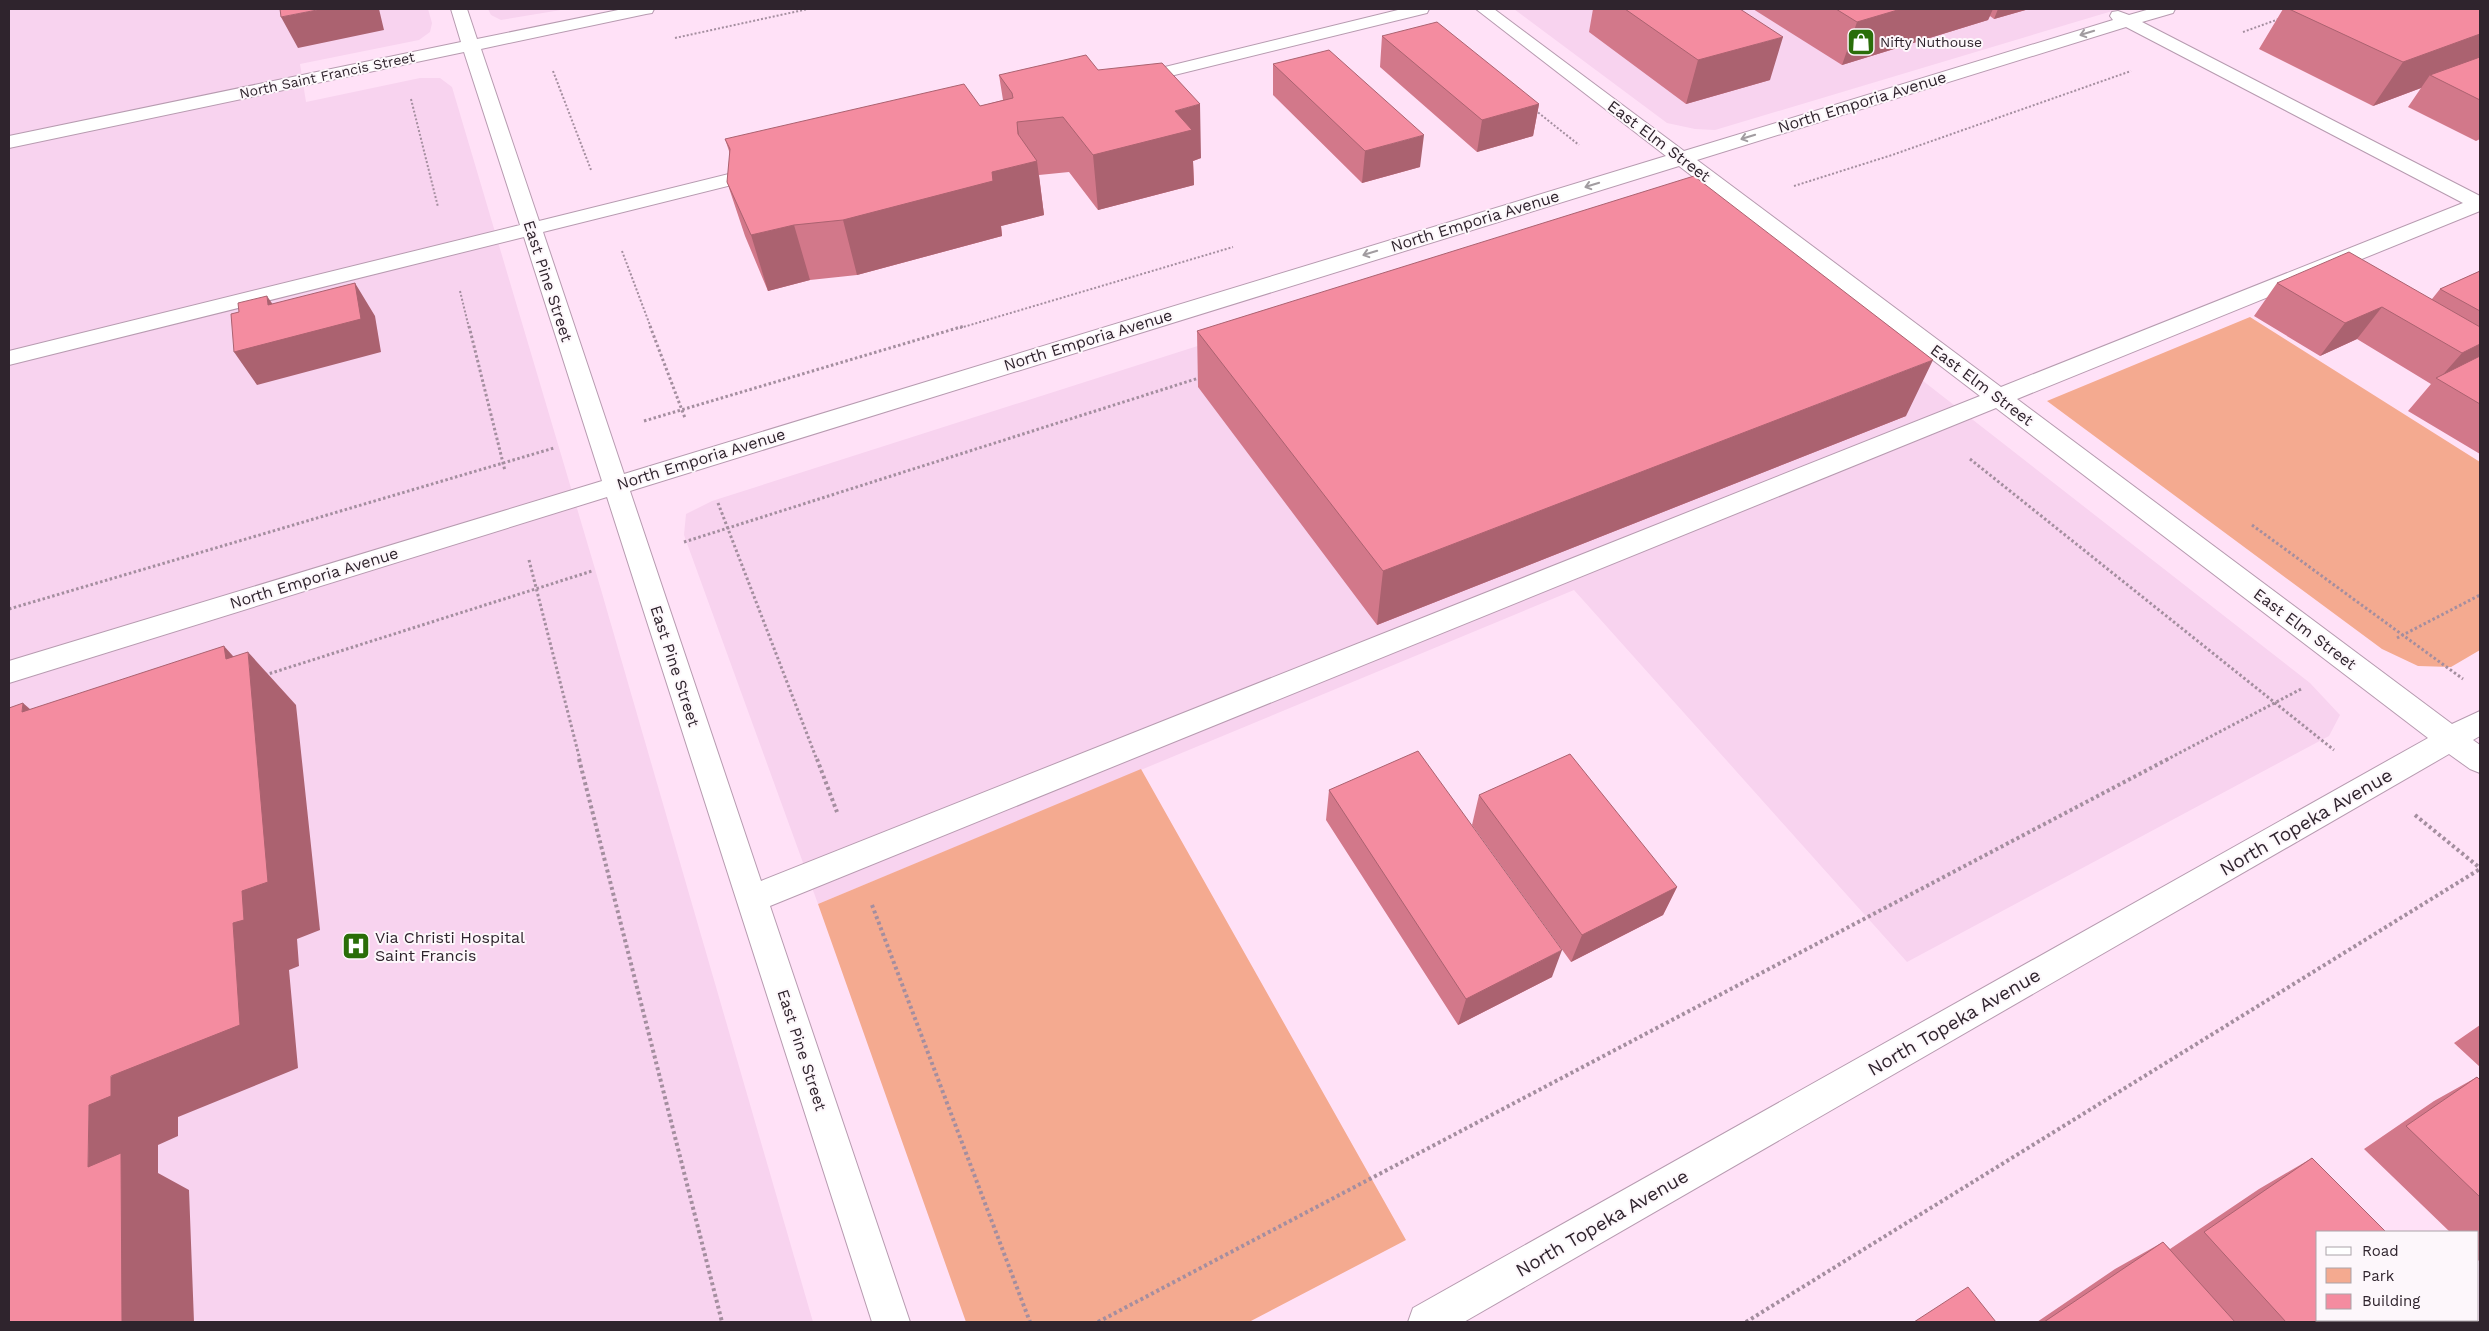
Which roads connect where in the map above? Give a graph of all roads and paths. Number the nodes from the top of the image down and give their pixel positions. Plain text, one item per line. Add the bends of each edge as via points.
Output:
1 (460, 9) edge
2 (646, 9) edge
3 (1421, 9) edge
4 (1484, 9) edge
5 (2103, 9) edge
6 (2167, 9) edge
7 (2280, 19) dead end
8 (2127, 21) junction
9 (538, 31) junction
10 (472, 45) junction
11 (2186, 52) junction
12 (1120, 83) edge
13 (410, 94) dead end
14 (1644, 130) junction
15 (9, 142) edge
16 (1572, 150) dead end
17 (1681, 158) junction
18 (781, 167) edge
19 (1742, 203) junction
20 (2480, 204) edge
21 (606, 210) junction
22 (531, 229) junction
23 (1240, 245) dead end
24 (449, 249) junction
25 (9, 358) edge
26 (1206, 375) edge
27 (1998, 397) junction
28 (682, 410) junction
29 (598, 435) junction
30 (701, 458) junction
31 (503, 463) junction
32 (615, 485) junction
33 (517, 515) junction
34 (728, 528) junction
35 (638, 557) junction
36 (536, 589) junction
37 (2480, 595) edge
38 (9, 610) edge
39 (2350, 663) junction
40 (9, 672) edge
41 (262, 676) dead end
42 (2480, 722) edge
43 (2451, 739) junction
44 (2480, 761) edge
45 (854, 858) junction
46 (2480, 869) edge
47 (752, 899) junction
48 (722, 1322) edge
49 (891, 1322) edge
50 (1030, 1322) edge
51 (1098, 1322) edge
52 (1427, 1322) edge
53 (1746, 1322) edge

1 - 10 street, East Pine Street
2 - 9 street, North Saint Francis Street
3 - 12 street
4 - 14 street, East Elm Street
5 - 8 street
6 - 8 street, North Emporia Avenue
7 - 11 path
8 - 11 street
8 -> 17 street, North Emporia Avenue
9 - 10 street, North Saint Francis Street
9 - 21 path
10 - 15 street, North Saint Francis Street
10 - 22 street, East Pine Street
11 - 19 path via 1892,155
11 - 20 street
13 - 24 path
14 - 16 path
14 - 17 street, East Elm Street
17 - 19 street, East Elm Street
17 -> 30 street, North Emporia Avenue
18 - 21 street
19 - 27 street, East Elm Street
20 - 27 street
21 - 22 street
21 - 28 path
22 - 24 street
22 - 29 street, East Pine Street
23 - 28 path
24 - 25 street
24 - 31 path
26 - 34 path
27 - 39 street, East Elm Street
27 - 45 street
28 - 29 path
28 - 30 path
29 - 31 path
29 - 32 street, East Pine Street
30 - 32 street, North Emporia Avenue
30 - 34 path
31 - 33 path
31 - 38 path
32 - 33 street, North Emporia Avenue
32 - 35 street, East Pine Street
33 - 36 path
33 - 40 street, North Emporia Avenue
34 - 35 path
34 - 45 path
35 - 36 path
35 - 47 street, East Pine Street
36 - 41 path
36 - 48 path
37 - 39 path
39 - 43 street, East Elm Street
39 - 51 path
42 - 43 street, North Topeka Avenue
43 - 44 street, East Elm Street
43 - 52 street, North Topeka Avenue
45 - 47 street
45 - 50 path
46 - 53 path via 2242,1019
47 - 49 street, East Pine Street

